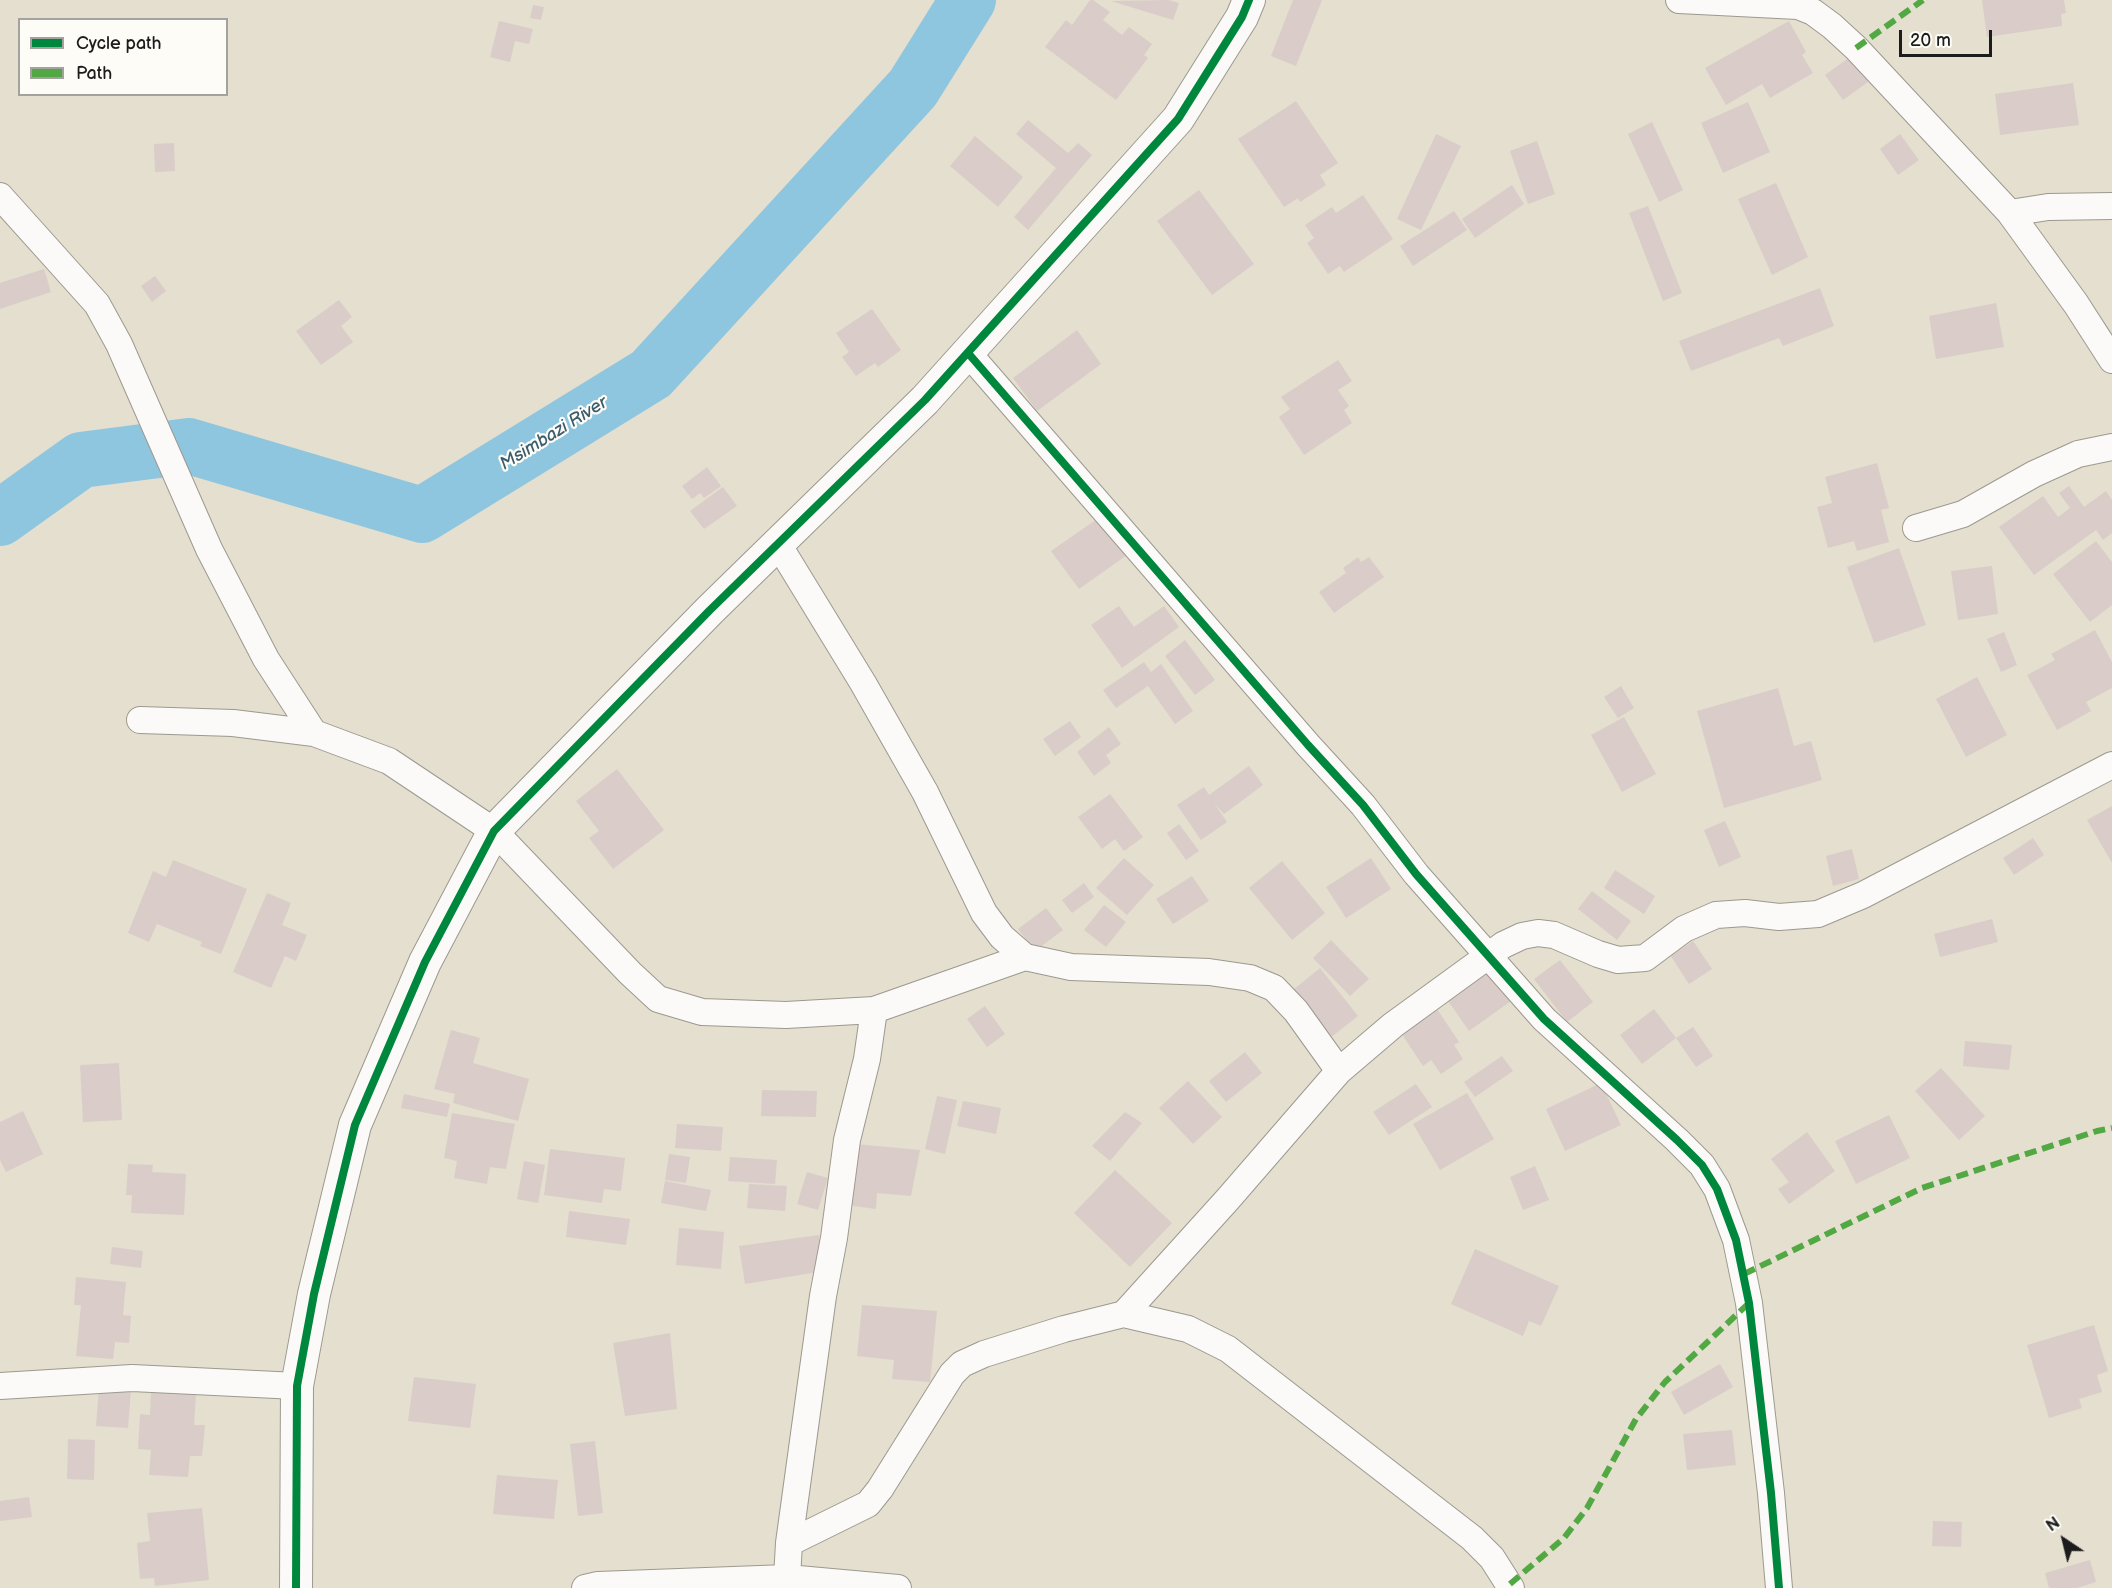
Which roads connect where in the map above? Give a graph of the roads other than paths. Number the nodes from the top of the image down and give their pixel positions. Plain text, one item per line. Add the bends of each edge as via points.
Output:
1 (1249, 0) edge
2 (1679, 0) edge
3 (0, 196) edge
4 (2112, 206) edge
5 (2010, 213) junction
6 (968, 352) junction
7 (2112, 360) edge
8 (2112, 447) edge
9 (1916, 528) dead end
10 (778, 544) junction
11 (140, 720) dead end
12 (314, 733) junction
13 (2112, 765) edge
14 (494, 831) junction
15 (1025, 957) junction
16 (1489, 957) junction
17 (874, 1010) junction
18 (1339, 1071) junction
19 (1124, 1314) junction
20 (0, 1386) edge
21 (297, 1386) junction
22 (789, 1543) junction
23 (787, 1578) junction
24 (296, 1588) edge
25 (585, 1588) edge
26 (898, 1588) edge
27 (1511, 1588) edge
28 (1779, 1588) edge

1 - 6 street via 1178,119
2 - 5 street via 1798,6 1813,12 1856,48
3 - 12 street via 97,304 119,344 209,549 266,659
4 - 5 street via 2048,207
5 - 7 street
6 - 10 street via 925,400
6 - 16 street via 1363,805 1416,874
8 - 9 street via 2078,454 1963,514
10 - 14 street
10 - 15 street via 925,792 984,913 1002,937
11 - 12 street via 233,723
12 - 14 street via 389,761
13 - 16 street via 1863,895 1818,914 1716,915 1684,929 1645,958 1618,960 1554,935 1538,933 1503,945
14 - 17 street via 658,999 702,1012 786,1016
14 - 21 street via 425,962 355,1125 314,1294
15 - 17 street
15 - 18 street via 1071,967 1209,972 1250,978 1274,988 1296,1011
16 - 18 street via 1393,1025
16 - 28 street via 1544,1019 1702,1164 1717,1189 1736,1240 1749,1303
17 - 22 street via 867,1059 847,1140
18 - 19 street
19 - 22 street via 1041,1336 962,1364 868,1504
19 - 27 street via 1188,1329 1228,1349 1472,1538 1492,1558
20 - 21 street via 132,1378
21 - 24 street
22 - 23 street
23 - 25 street
23 - 26 street

